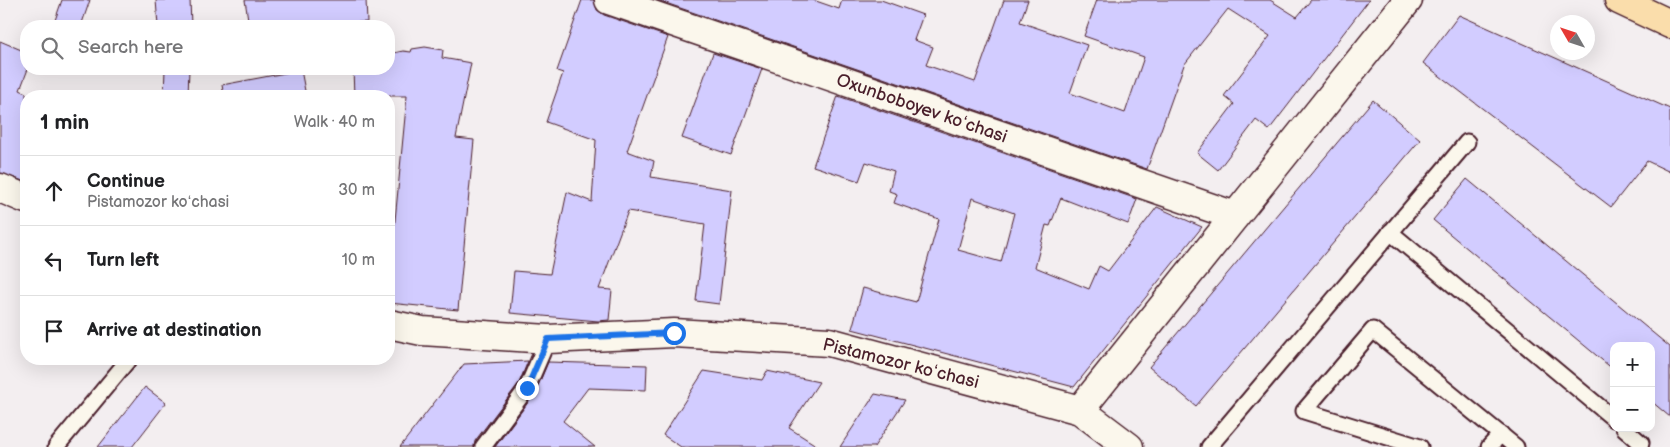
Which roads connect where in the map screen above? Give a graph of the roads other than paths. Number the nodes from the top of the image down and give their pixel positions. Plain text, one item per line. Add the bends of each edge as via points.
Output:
1 (609, 0) edge
2 (1408, 0) edge
3 (1619, 0) edge
4 (1670, 24) edge
5 (1467, 142) dead end
6 (0, 188) edge
7 (20, 196) edge
8 (1235, 216) junction
9 (1390, 232) junction
10 (395, 325) edge
11 (548, 339) junction
12 (124, 365) edge
13 (1080, 410) junction
14 (1610, 416) edge
15 (1629, 432) edge
16 (1501, 434) junction
17 (56, 447) edge
18 (483, 447) edge
19 (1129, 447) edge
20 (1209, 447) edge
21 (1420, 447) edge
22 (1489, 447) edge
23 (1516, 447) edge
24 (1640, 447) edge

1 - 8 street, Oxunboboyev koʻchasi
2 - 8 street
3 - 4 main road
5 - 9 lane
6 - 7 street
8 - 13 street
9 - 14 lane
9 - 20 lane
10 - 11 street, Pistamozor koʻchasi via 422,332
11 - 13 street, Pistamozor koʻchasi via 674,333 830,342
11 - 18 lane via 527,388
12 - 17 lane
13 - 19 street, Pistamozor koʻchasi
15 - 24 lane via 1642,443
16 - 21 lane via 1373,330 1304,411
16 - 22 lane
16 - 23 lane

